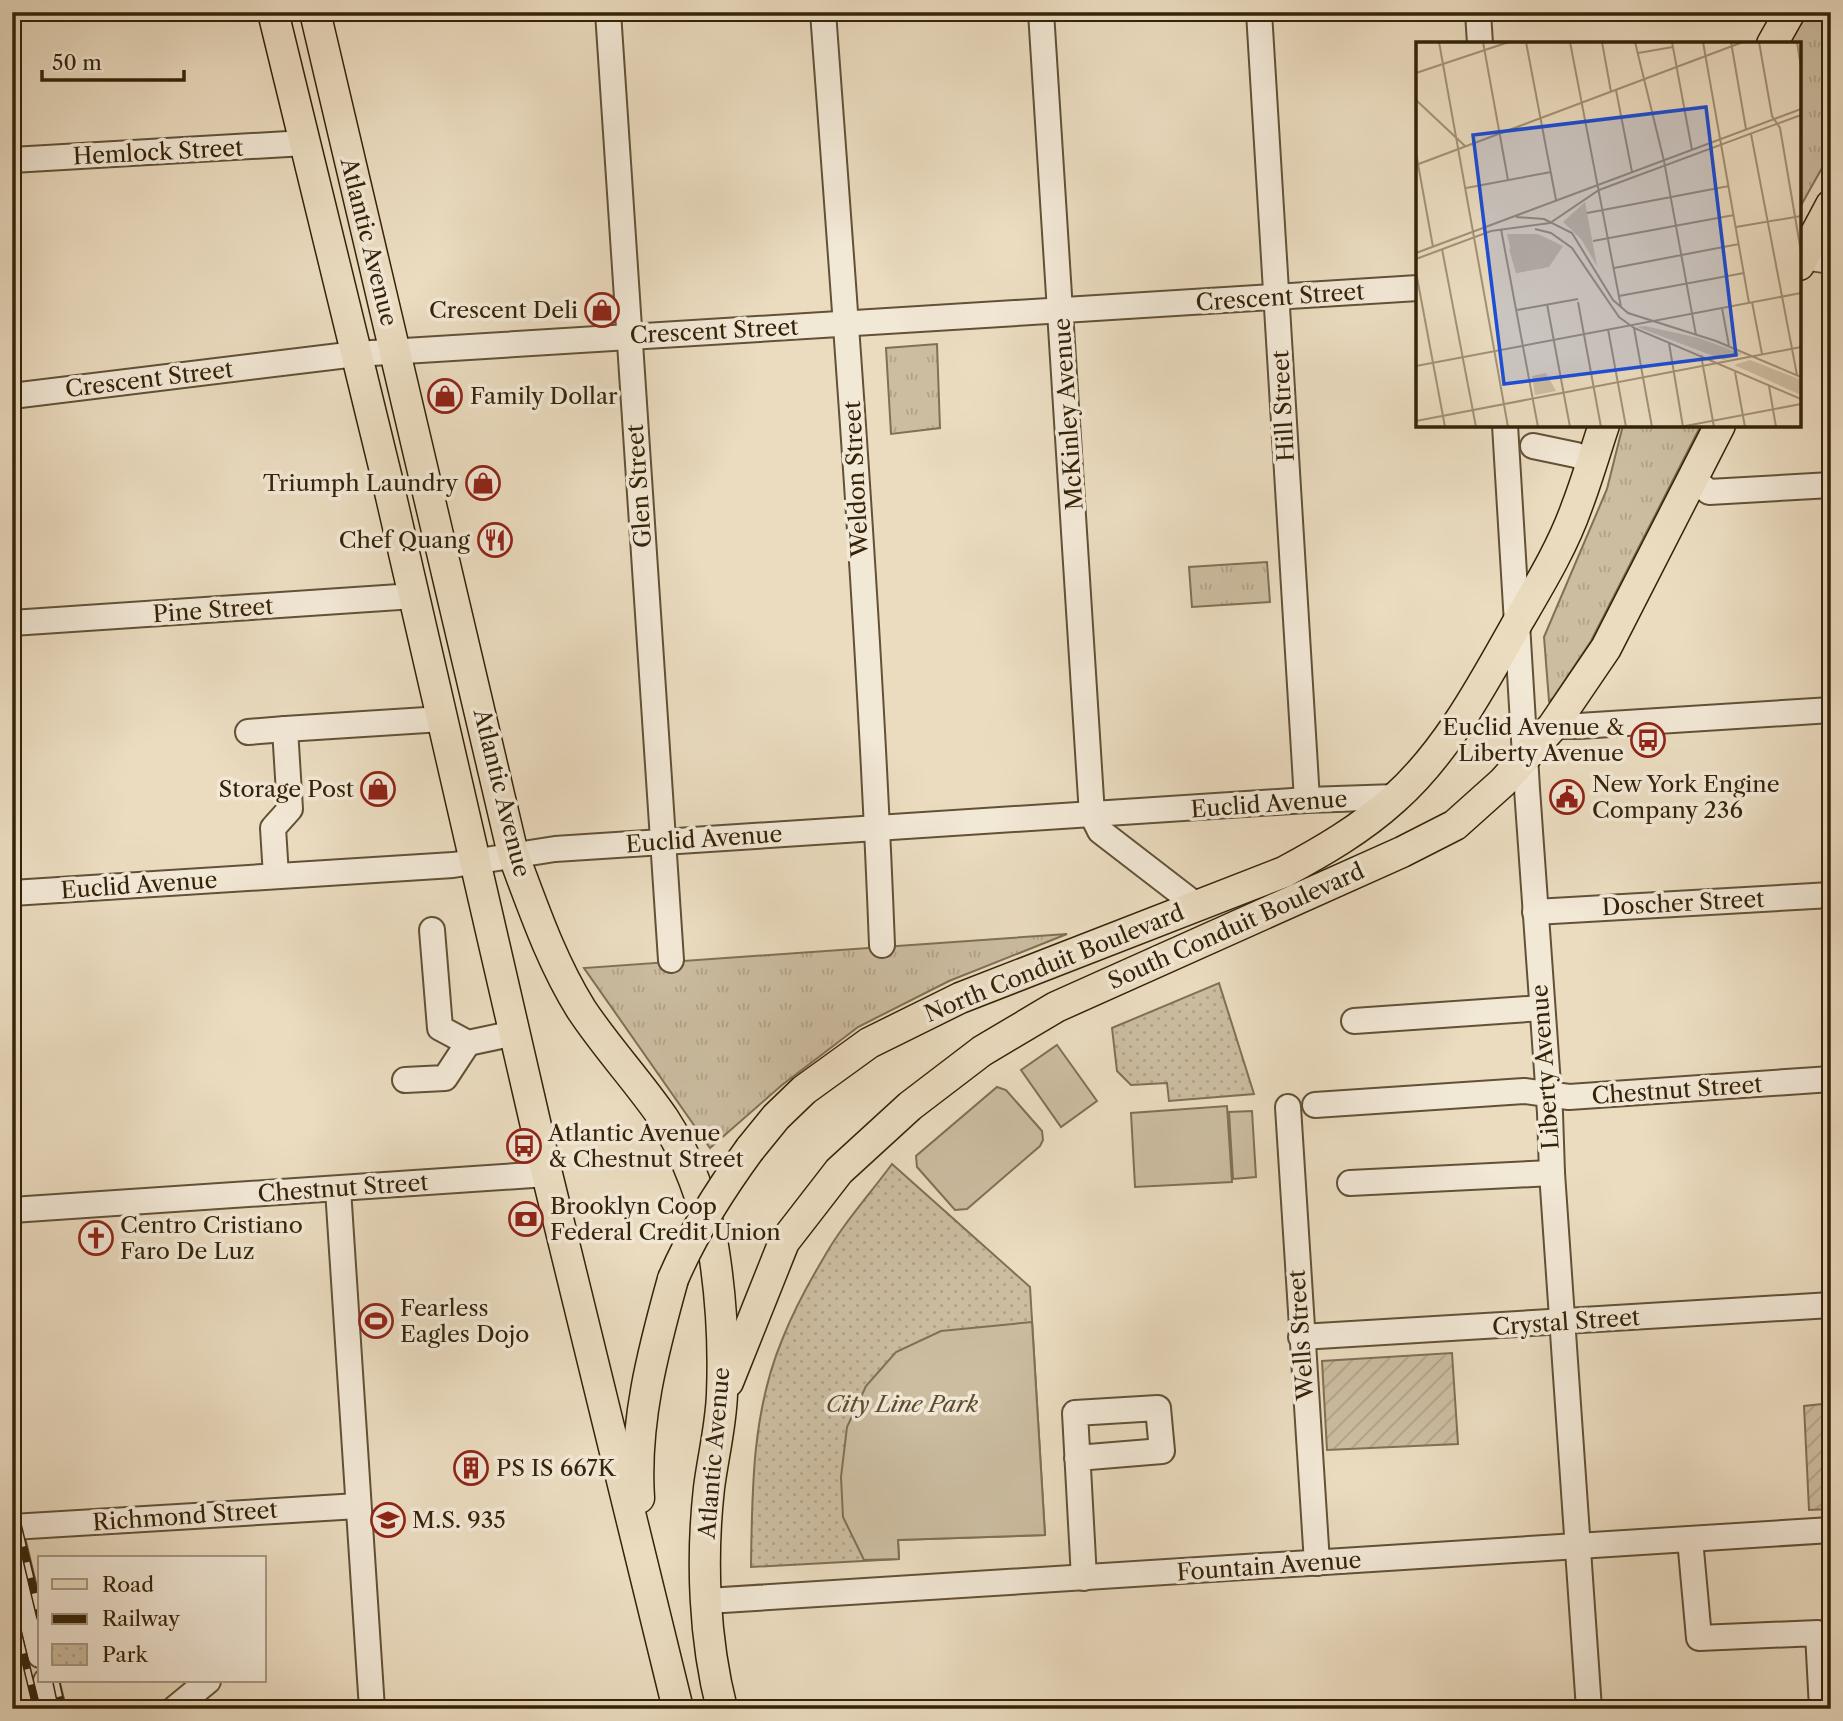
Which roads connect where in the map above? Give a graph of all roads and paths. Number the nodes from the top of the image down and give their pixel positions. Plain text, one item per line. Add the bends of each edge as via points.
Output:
1 (273, 12) edge
2 (315, 12) edge
3 (608, 12) edge
4 (823, 12) edge
5 (1041, 12) edge
6 (1259, 12) edge
7 (1478, 12) edge
8 (1790, 12) edge
9 (1480, 42) edge
10 (1773, 42) edge
11 (304, 143) junction
12 (12, 160) edge
13 (1831, 205) edge
14 (1811, 261) edge
15 (1416, 288) edge
16 (1276, 297) junction
17 (1061, 311) junction
18 (846, 324) junction
19 (630, 336) junction
20 (396, 352) junction
21 (356, 354) junction
22 (12, 396) edge
23 (1603, 427) edge
24 (1719, 427) edge
25 (1537, 435) edge
26 (1506, 436) edge
27 (1592, 462) junction
28 (1692, 478) junction
29 (1831, 485) edge
30 (414, 596) junction
31 (1518, 622) junction
32 (12, 623) edge
33 (1831, 710) edge
34 (442, 719) junction
35 (1553, 726) junction
36 (285, 729) junction
37 (248, 732) dead end
38 (1525, 759) junction
39 (1396, 797) junction
40 (1307, 800) junction
41 (1092, 815) junction
42 (877, 829) junction
43 (663, 842) junction
44 (513, 854) junction
45 (475, 861) junction
46 (276, 876) junction
47 (12, 894) edge
48 (1831, 895) edge
49 (1196, 905) junction
50 (1535, 912) junction
51 (432, 930) dead end
52 (881, 946) dead end
53 (671, 960) dead end
54 (1542, 1008) junction
55 (1354, 1021) dead end
56 (515, 1033) junction
57 (467, 1043) junction
58 (1831, 1079) edge
59 (405, 1080) dead end
60 (1548, 1094) junction
61 (1315, 1105) dead end
62 (1288, 1107) dead end
63 (1552, 1173) junction
64 (547, 1174) junction
65 (1350, 1183) dead end
66 (338, 1189) junction
67 (12, 1210) edge
68 (1831, 1305) edge
69 (1563, 1322) junction
70 (1301, 1337) junction
71 (722, 1395) junction
72 (1077, 1458) dead end
73 (358, 1506) junction
74 (12, 1527) edge
75 (1831, 1530) edge
76 (12, 1539) edge
77 (1690, 1539) junction
78 (1578, 1546) junction
79 (1317, 1563) junction
80 (644, 1573) junction
81 (1084, 1578) junction
82 (707, 1601) junction
83 (38, 1647) edge
84 (46, 1682) edge
85 (207, 1682) edge
86 (53, 1709) edge
87 (174, 1709) edge
88 (372, 1709) edge
89 (678, 1709) edge
90 (722, 1709) edge
91 (1589, 1709) edge
92 (1822, 1709) edge

1 - 11 main road, Atlantic Avenue
2 - 20 main road, Atlantic Avenue
3 - 19 street, Glen Street
4 - 18 street, Weldon Street
5 - 17 street, McKinley Avenue
6 - 16 street, Hill Street
7 - 9 street
8 - 10 main road
11 - 12 street, Hemlock Street
11 - 21 main road, Atlantic Avenue
13 - 14 main road
15 - 16 street, Crescent Street
16 - 17 street, Crescent Street
16 - 40 street, Hill Street
17 - 18 street, Crescent Street
17 - 41 street, McKinley Avenue
18 - 19 street, Crescent Street
18 - 42 street, Weldon Street
19 - 20 street, Crescent Street
19 - 43 street, Glen Street
20 - 21 street, Crescent Street
20 - 44 main road, Atlantic Avenue
21 - 22 street, Crescent Street
21 - 30 main road, Atlantic Avenue
23 - 27 main road, North Conduit Boulevard
24 - 28 main road, South Conduit Boulevard
25 - 26 street
25 - 27 street
26 - 31 street, Liberty Avenue
27 - 31 main road, North Conduit Boulevard via 1577,509
28 - 29 street via 1709,492
28 - 35 main road, South Conduit Boulevard via 1606,648
30 - 32 street, Pine Street
30 - 34 main road, Atlantic Avenue
31 - 38 street, Liberty Avenue
31 - 39 main road, North Conduit Boulevard via 1437,751
33 - 35 street
34 - 36 street
34 - 45 main road, Atlantic Avenue
35 - 38 main road, South Conduit Boulevard
36 - 37 street
36 - 46 street via 290,809 273,828
38 - 50 street, Liberty Avenue
38 - 71 main road, South Conduit Boulevard via 1455,825 1056,1007 982,1051 910,1106 839,1171 784,1242
39 - 40 street, Euclid Avenue
39 - 49 main road, North Conduit Boulevard via 1316,855
40 - 41 street, Euclid Avenue
41 - 42 street, Euclid Avenue
41 - 49 street via 1100,831
42 - 43 street, Euclid Avenue
42 - 52 street, Weldon Street
43 - 44 street, Euclid Avenue
43 - 53 street, Glen Street
44 - 45 street, Euclid Avenue
44 - 71 main road, Atlantic Avenue via 559,970 582,1009 665,1120 690,1170 716,1268
45 - 46 street, Euclid Avenue
45 - 56 main road, Atlantic Avenue
46 - 47 street, Euclid Avenue
48 - 50 street, Doscher Street
49 - 80 main road, North Conduit Boulevard, bridge via 960,998 869,1043 804,1090 776,1117 723,1186 673,1279 643,1401 637,1466
50 - 54 street, Liberty Avenue
51 - 57 street via 440,1028
54 - 55 street
54 - 60 street, Liberty Avenue
56 - 57 street
56 - 64 main road, Atlantic Avenue
57 - 59 street via 445,1078
58 - 60 street, Chestnut Street via 1569,1097
60 - 61 street, Chestnut Street via 1524,1091
60 - 63 street, Liberty Avenue
62 - 70 street, Wells Street
63 - 65 street
63 - 69 street, Liberty Avenue
64 - 66 street, Chestnut Street
64 - 80 main road, Atlantic Avenue
66 - 67 street, Chestnut Street
66 - 73 street
68 - 69 street, Crystal Street
69 - 70 street, Crystal Street
69 - 78 street, Liberty Avenue
70 - 79 street, Wells Street
71 - 82 main road, Atlantic Avenue via 709,1490
72 - 81 street
73 - 74 street, Richmond Street
73 - 88 street
75 - 77 street, Fountain Avenue
76 - 83 street
77 - 78 street, Fountain Avenue
77 - 92 street via 1699,1638 1818,1633
78 - 79 street, Fountain Avenue
78 - 91 street, Liberty Avenue
79 - 81 street, Fountain Avenue
80 - 89 main road, Atlantic Avenue
81 - 82 street, Fountain Avenue
82 - 90 main road, Atlantic Avenue via 713,1677
84 - 86 street
85 - 87 street

